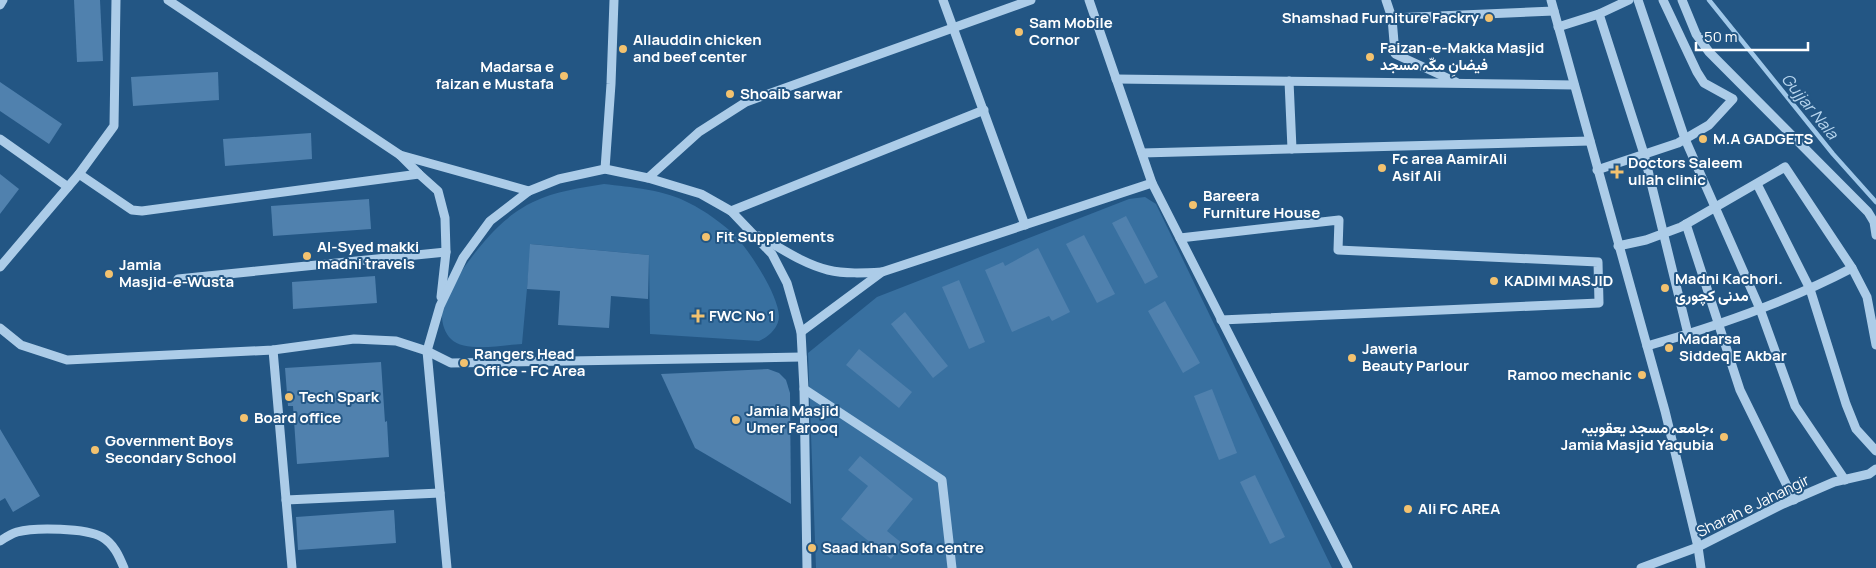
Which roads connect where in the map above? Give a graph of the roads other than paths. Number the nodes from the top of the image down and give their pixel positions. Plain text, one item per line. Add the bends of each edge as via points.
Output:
1 (3, 0) edge
2 (116, 0) edge
3 (168, 0) edge
4 (614, 0) edge
5 (944, 0) edge
6 (1031, 0) edge
7 (1089, 0) edge
8 (1386, 0) edge
9 (1551, 0) edge
10 (1629, 0) edge
11 (1638, 0) edge
12 (1664, 0) edge
13 (1682, 0) edge
14 (0, 5) edge
15 (1554, 11) junction
16 (1599, 14) junction
17 (1392, 18) junction
18 (1558, 27) junction
19 (952, 28) junction
20 (1116, 79) junction
21 (1289, 81) junction
22 (1458, 84) junction
23 (1574, 85) junction
24 (984, 110) junction
25 (0, 139) edge
26 (1685, 139) junction
27 (1590, 141) junction
28 (1292, 149) junction
29 (1142, 153) junction
30 (1644, 154) junction
31 (400, 155) junction
32 (605, 169) junction
33 (1597, 170) junction
34 (79, 174) junction
35 (419, 174) junction
36 (648, 178) junction
37 (1152, 183) junction
38 (1757, 184) junction
39 (68, 187) junction
40 (529, 191) junction
41 (1714, 208) junction
42 (731, 211) junction
43 (1686, 224) junction
44 (1026, 225) junction
45 (754, 234) junction
46 (1664, 234) junction
47 (1876, 235) edge
48 (1180, 238) junction
49 (1618, 246) junction
50 (446, 252) junction
51 (0, 267) edge
52 (1852, 268) junction
53 (882, 272) junction
54 (178, 279) dead end
55 (1810, 289) junction
56 (440, 306) junction
57 (1760, 308) junction
58 (1221, 320) junction
59 (1718, 325) junction
60 (0, 328) edge
61 (801, 332) junction
62 (1688, 334) junction
63 (1876, 345) edge
64 (1647, 346) junction
65 (274, 350) junction
66 (428, 351) junction
67 (802, 357) junction
68 (804, 389) junction
69 (1876, 451) edge
70 (1876, 469) edge
71 (1845, 480) junction
72 (440, 493) junction
73 (286, 500) junction
74 (1794, 500) junction
75 (0, 541) edge
76 (1698, 547) junction
77 (124, 568) edge
78 (292, 568) edge
79 (447, 568) edge
80 (807, 568) edge
81 (952, 568) edge
82 (1348, 568) edge
83 (1641, 568) edge
84 (1701, 568) edge

1 - 14 street
2 - 34 street via 114,126
3 - 31 street
4 - 32 street
5 - 19 street
6 - 19 street
7 - 20 street
8 - 17 street
9 - 15 street
10 - 16 street
11 - 26 street
12 - 26 street via 1704,83 1733,99 1709,125
13 - 47 street via 1696,34 1708,52 1868,212
15 - 17 street
15 - 18 street
16 - 18 street
16 - 30 street
17 - 22 street via 1395,54
18 - 23 street
19 - 24 street
19 - 36 street via 746,102 699,132
20 - 21 street
20 - 29 street
21 - 22 street
21 - 28 street
22 - 23 street
23 - 27 street
24 - 42 street
24 - 44 street
25 - 39 street
26 - 30 street
26 - 41 street
27 - 28 street
27 - 33 street
28 - 29 street
29 - 37 street
30 - 33 street
30 - 46 street
31 - 35 street
31 - 40 street
32 - 36 street
32 - 40 street via 559,179
33 - 49 street
34 - 35 street via 132,210 142,211
34 - 39 street
35 - 50 street via 438,190 445,218
36 - 42 street via 701,194
37 - 44 street
37 - 48 street
38 - 41 street
38 - 52 street via 1785,167
38 - 55 street
39 - 51 street
40 - 56 street via 490,222 463,258
41 - 43 street
41 - 57 street
42 - 45 street
43 - 46 street
43 - 59 street
44 - 53 street
45 - 53 street via 804,262 829,270
45 - 61 street via 772,254 787,283
46 - 49 street
46 - 62 street
48 - 58 street
48 - 58 street via 1339,220 1338,250 1598,262 1599,303
49 - 64 street
50 - 54 street
50 - 56 street
52 - 55 street
52 - 63 street via 1867,297
53 - 61 street
55 - 57 street
55 - 69 street via 1856,429
56 - 66 street
57 - 59 street
57 - 71 street via 1795,406
58 - 82 street
59 - 62 street
59 - 74 street via 1740,390
60 - 65 street via 21,345 67,360
61 - 67 street
62 - 64 street
64 - 76 street
65 - 66 street via 354,340 396,341
65 - 73 street
66 - 67 street via 451,363
66 - 72 street
67 - 68 street
68 - 80 street
68 - 81 street via 942,480
70 - 71 street, Sharah e Jahangir
71 - 74 street, Sharah e Jahangir
72 - 73 street
72 - 79 street
73 - 78 street
74 - 76 street, Sharah e Jahangir
75 - 77 street via 27,530 86,532 111,544
76 - 83 street, Sharah e Jahangir
76 - 84 street

